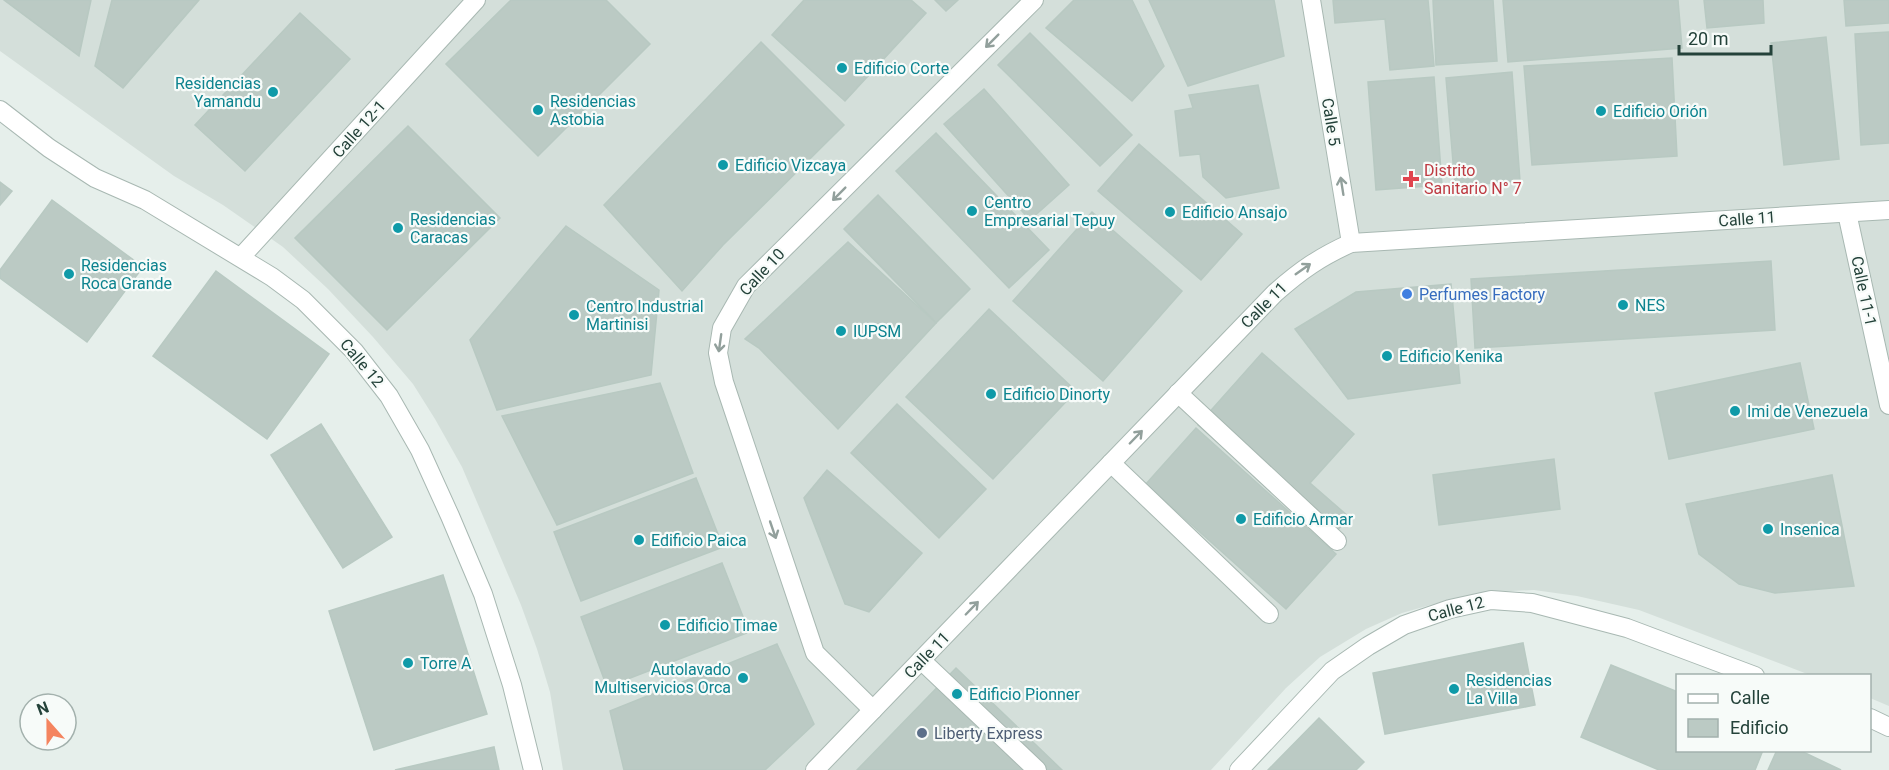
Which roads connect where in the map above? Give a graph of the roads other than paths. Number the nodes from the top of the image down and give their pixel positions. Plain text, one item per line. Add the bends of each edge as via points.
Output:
1 (476, 0) edge
2 (1034, 0) edge
3 (1311, 0) edge
4 (0, 110) edge
5 (1889, 210) edge
6 (1847, 213) junction
7 (1351, 243) junction
8 (241, 257) junction
9 (1178, 393) junction
10 (1889, 405) edge
11 (1111, 463) junction
12 (1337, 541) dead end
13 (1269, 614) dead end
14 (921, 660) junction
15 (1752, 674) edge
16 (873, 710) junction
17 (1871, 719) edge
18 (1889, 727) edge
19 (533, 770) edge
20 (815, 770) edge
21 (1037, 770) edge
22 (1239, 770) edge

1 - 8 street, Calle 12-1
2 -> 16 street, Calle 10 via 746,286 722,328 718,353 724,382 814,653
7 -> 3 street, Calle 5
4 - 8 street, Calle 12 via 95,178 145,201
5 - 6 street, Calle 11
6 - 7 street, Calle 11
6 - 10 street, Calle 11-1
9 -> 7 street, Calle 11 via 1299,271
8 - 19 street, Calle 12 via 303,300 354,351 389,396 420,450 483,594 512,685
11 -> 9 street, Calle 11
9 - 12 street
11 - 13 street
14 -> 11 street, Calle 11
14 - 16 street, Calle 11
14 - 21 street
15 - 22 street, Calle 12 via 1626,628 1532,603 1491,600 1404,625 1368,646 1332,671
16 - 20 street, Calle 11
17 - 18 street

